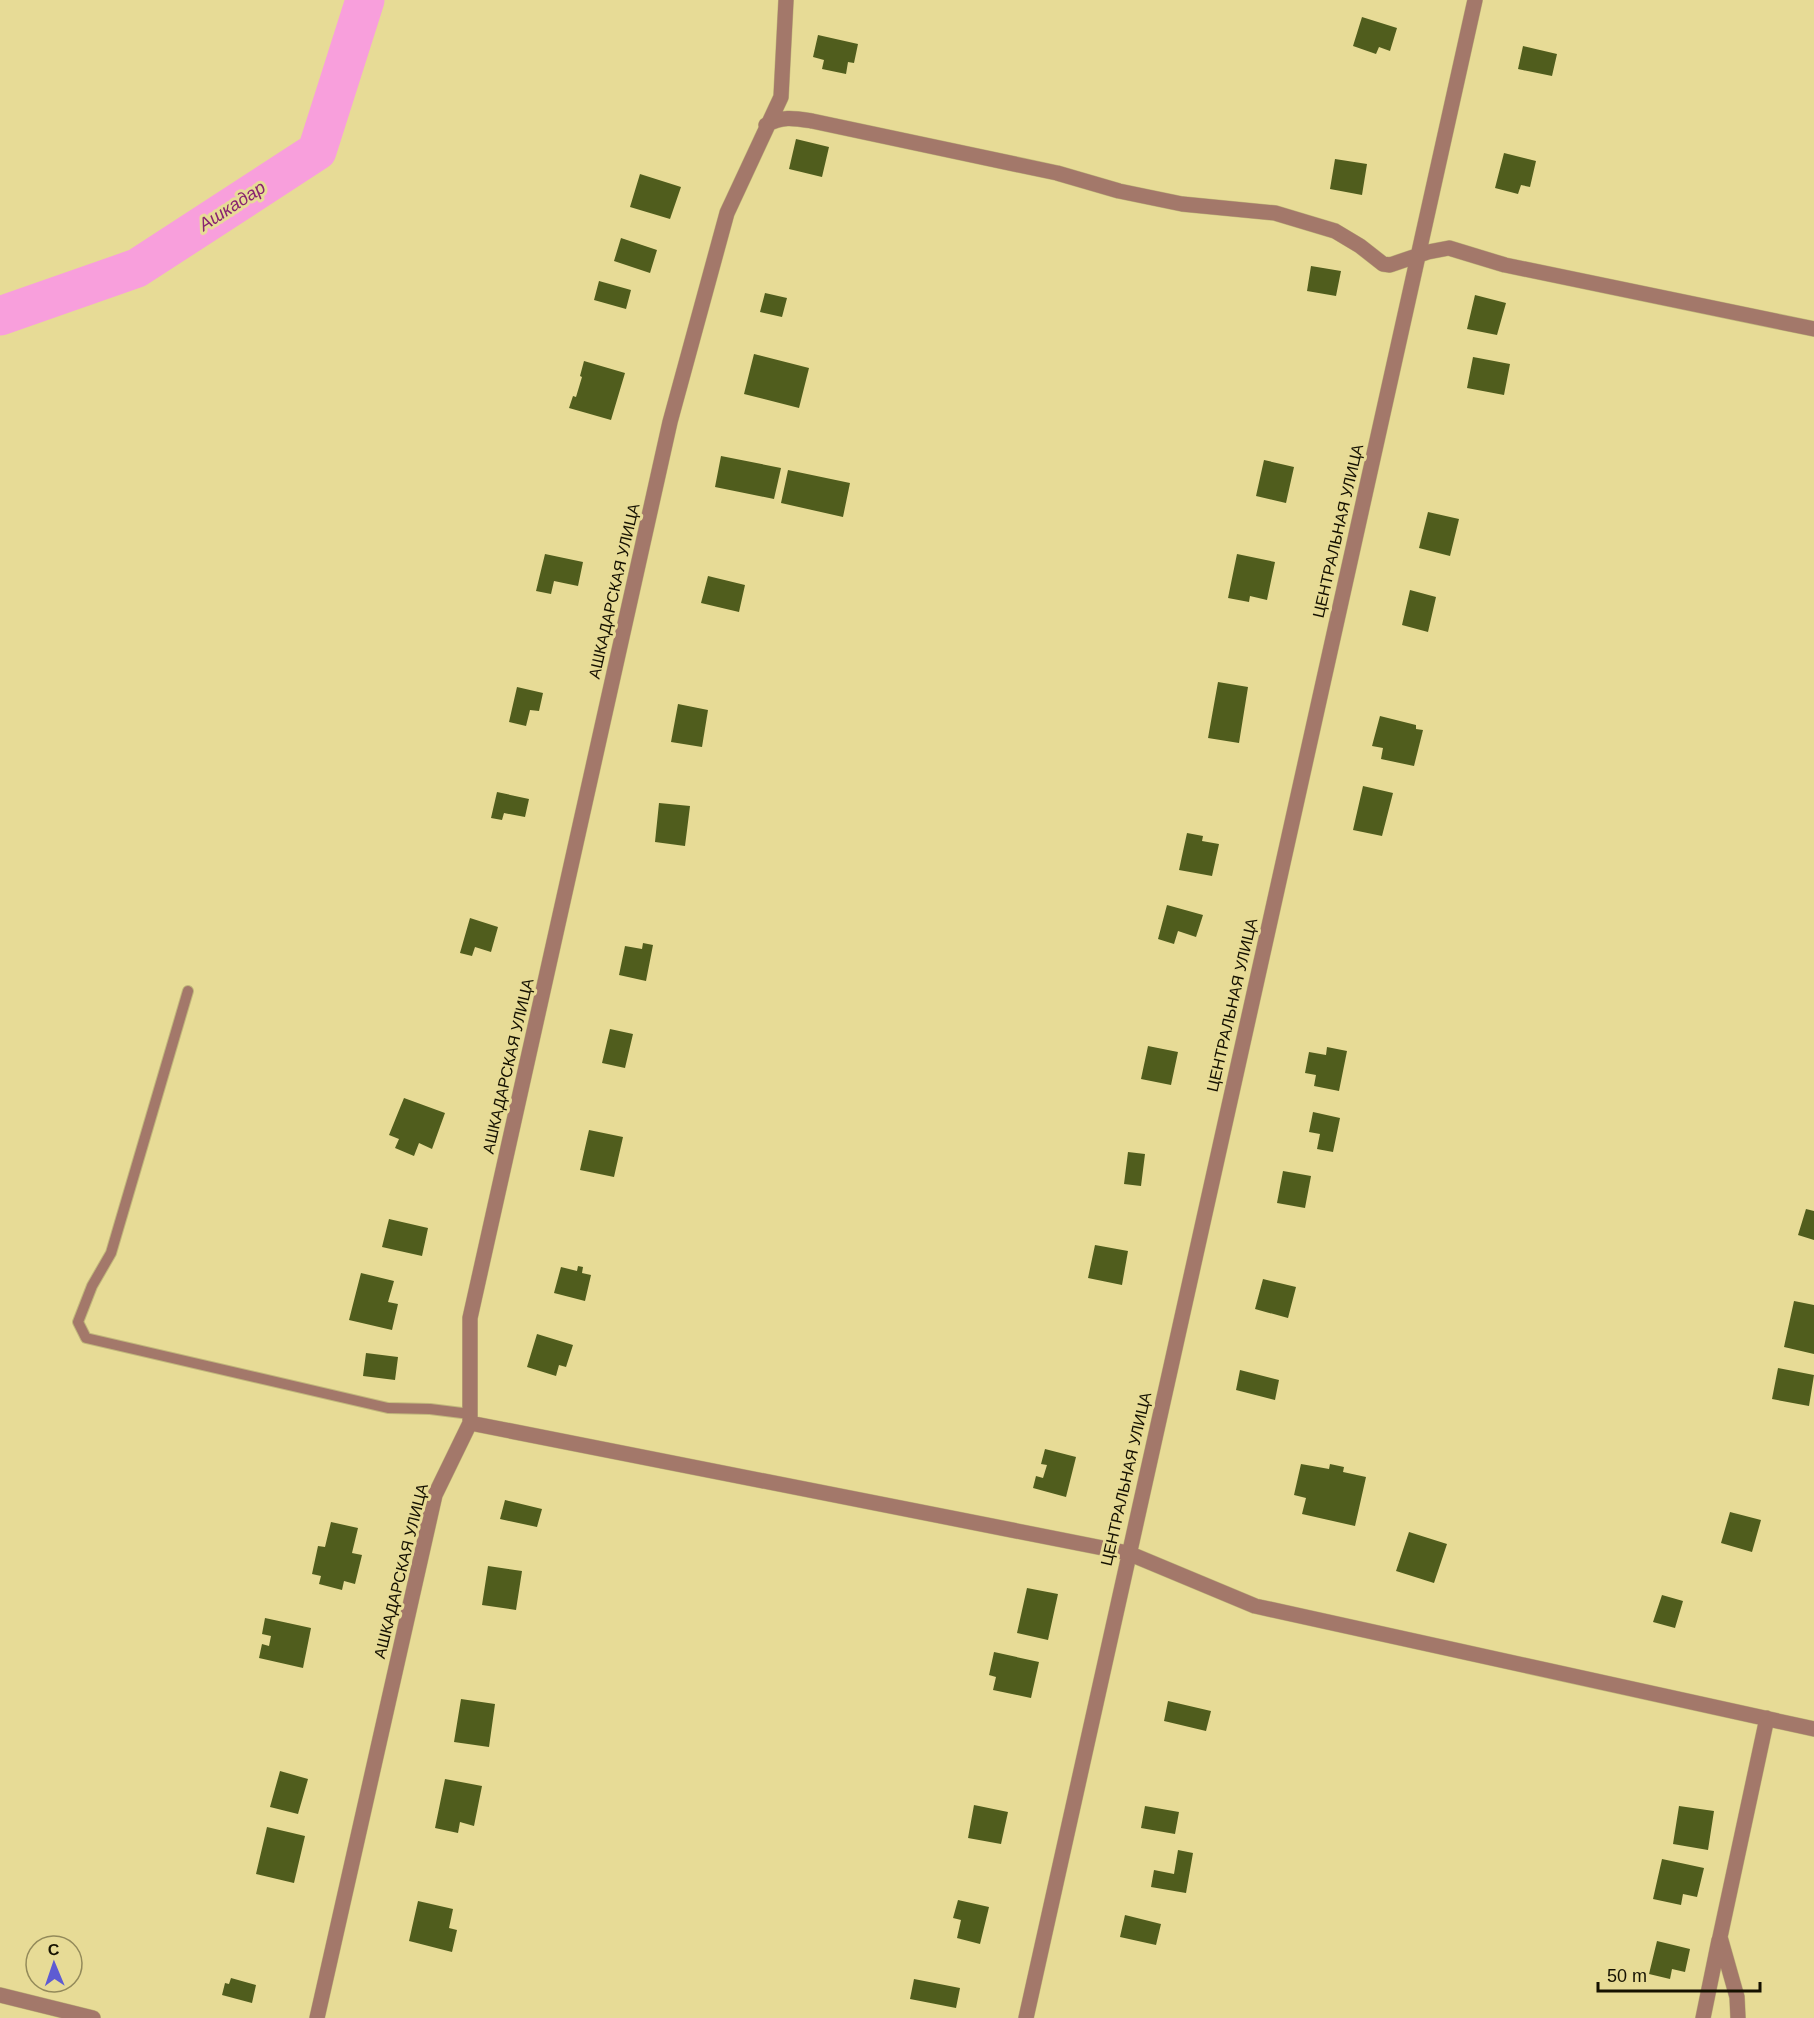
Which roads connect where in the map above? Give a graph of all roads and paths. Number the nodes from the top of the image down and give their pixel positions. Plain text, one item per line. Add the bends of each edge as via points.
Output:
1 (786, 0) edge
2 (1475, 0) edge
3 (766, 125) junction
4 (1417, 257) junction
5 (1814, 329) edge
6 (188, 991) dead end
7 (470, 1418) junction
8 (1128, 1553) junction
9 (1767, 1718) junction
10 (1814, 1729) edge
11 (1720, 1937) junction
12 (0, 1995) edge
13 (93, 2018) edge
14 (317, 2018) edge
15 (1026, 2018) edge
16 (1703, 2018) edge
17 (1738, 2018) edge

1 - 3 street, АШКАДАРСКАЯ УЛИЦА via 781,97
2 - 4 street, ЦЕНТРАЛЬНАЯ УЛИЦА
3 - 4 street via 779,118 795,118 1057,173 1182,204 1275,213 1335,231 1383,264
3 - 7 street, АШКАДАРСКАЯ УЛИЦА via 727,213 668,434 470,1318
4 - 5 street via 1449,248 1505,265
4 - 8 street, ЦЕНТРАЛЬНАЯ УЛИЦА
6 - 7 lane via 111,1253 78,1322 86,1338 388,1408 430,1409
7 - 8 street
7 - 14 street, АШКАДАРСКАЯ УЛИЦА via 435,1495
8 - 9 street via 1255,1606
8 - 15 street, ЦЕНТРАЛЬНАЯ УЛИЦА
9 - 10 street
9 - 11 street
11 - 16 street
11 - 17 street via 1737,1997
12 - 13 street

